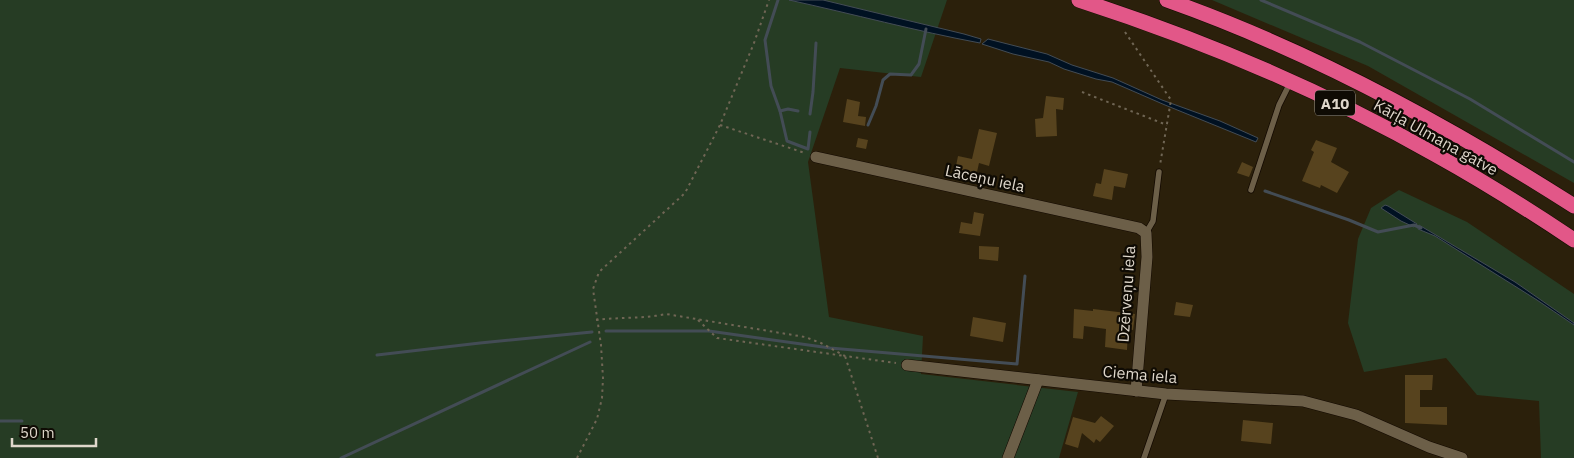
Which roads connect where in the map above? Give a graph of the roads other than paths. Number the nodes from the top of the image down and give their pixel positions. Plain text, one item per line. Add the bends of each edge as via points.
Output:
1 (1079, 0) edge
2 (1167, 0) edge
3 (1291, 81) junction
4 (816, 157) road end
5 (1159, 172) road end
6 (1251, 190) dead end
7 (1574, 206) edge
8 (1146, 234) junction
9 (1574, 240) edge
10 (907, 365) road end
11 (1038, 380) junction
12 (1136, 391) junction
13 (1166, 394) junction
14 (1008, 458) edge
15 (1144, 458) edge
16 (1462, 458) edge

1 - 3 highway, Kārļa Ulmaņa gatve / A10 via 1218,50
2 - 7 highway, Kārļa Ulmaņa gatve / A10 via 1304,56 1382,94
3 - 6 lane via 1279,105
3 - 9 highway, Kārļa Ulmaņa gatve / A10 via 1436,154
4 - 8 street, Lāceņu iela via 1128,225
5 - 8 lane, Dzērveņu iela via 1153,221
8 - 12 street, Dzērveņu iela
10 - 11 street, Ciema iela
11 - 12 street, Ciema iela
11 - 14 street
12 - 13 street, Ciema iela
13 - 15 lane
13 - 16 street, Ciema iela via 1303,401 1327,406

